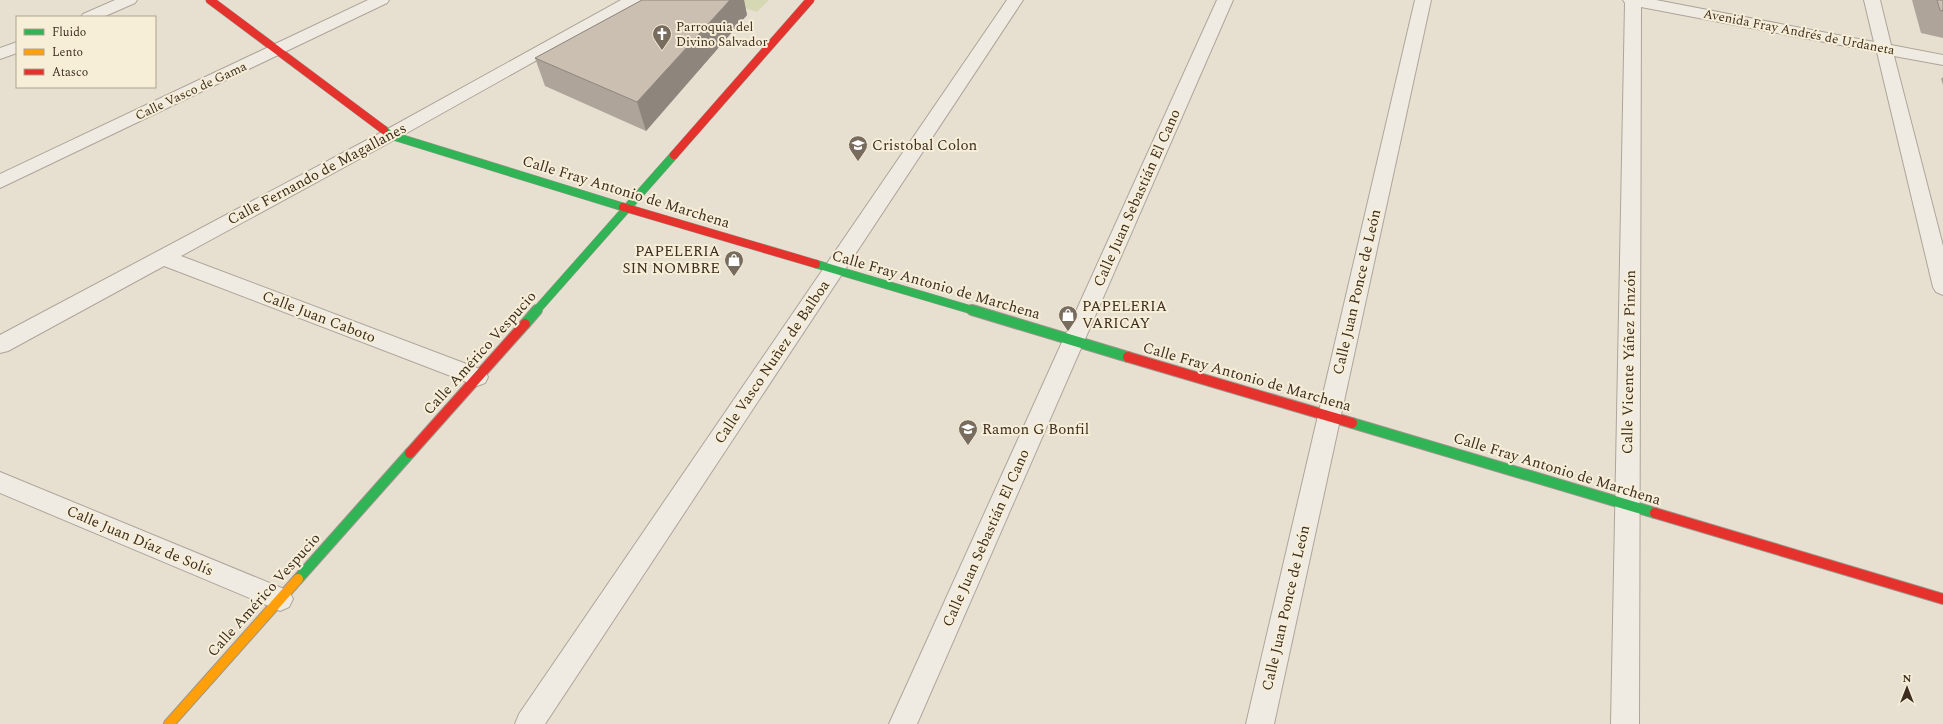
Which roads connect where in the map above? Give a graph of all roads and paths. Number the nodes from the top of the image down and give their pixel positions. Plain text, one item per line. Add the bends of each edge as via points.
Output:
1 (129, 0) edge
2 (210, 0) edge
3 (381, 0) edge
4 (633, 0) edge
5 (810, 0) edge
6 (1015, 0) edge
7 (1225, 0) edge
8 (1422, 0) edge
9 (1632, 0) edge
10 (1872, 0) edge
11 (91, 16) edge
12 (16, 47) edge
13 (1883, 49) junction
14 (278, 50) junction
15 (0, 54) edge
16 (1943, 60) edge
17 (390, 135) junction
18 (0, 182) edge
19 (628, 208) junction
20 (162, 257) junction
21 (834, 269) junction
22 (1943, 287) edge
23 (1074, 340) junction
24 (0, 345) edge
25 (477, 377) junction
26 (1329, 416) junction
27 (0, 482) edge
28 (1627, 504) junction
29 (280, 599) junction
30 (1943, 599) edge
31 (169, 724) edge
32 (529, 724) edge
33 (903, 724) edge
34 (1260, 724) edge
35 (1625, 724) edge

1 - 11 street
2 - 14 street, Calle Fray Antonio de Marchena
3 - 14 street, Calle Vasco de Gama
4 - 17 street, Calle Fernando de Magallanes
5 - 19 street, Calle Américo Vespucio
6 - 21 street, Calle Vasco Nuñez de Balboa
7 - 23 street, Calle Juan Sebastián El Cano
8 - 26 street, Calle Juan Ponce de León
9 - 13 street, Avenida Fray Andrés de Urdaneta
9 - 28 street, Calle Vicente Yáñez Pinzón
10 - 13 street
12 - 15 street
13 - 16 street, Avenida Fray Andrés de Urdaneta
13 - 22 street
14 - 17 street, Calle Fray Antonio de Marchena
14 - 18 street, Calle Vasco de Gama
17 - 19 street, Calle Fray Antonio de Marchena
17 - 20 street, Calle Fernando de Magallanes
19 - 21 street, Calle Fray Antonio de Marchena
19 - 25 street, Calle Américo Vespucio
20 - 24 street, Calle Fernando de Magallanes
20 - 25 street, Calle Juan Caboto
21 - 23 street, Calle Fray Antonio de Marchena
21 - 32 street, Calle Vasco Nuñez de Balboa
23 - 26 street, Calle Fray Antonio de Marchena
23 - 33 street, Calle Juan Sebastián El Cano
25 - 29 street, Calle Américo Vespucio
26 - 28 street, Calle Fray Antonio de Marchena
26 - 34 street, Calle Juan Ponce de León
27 - 29 street, Calle Juan Díaz de Solís
28 - 30 street, Calle Fray Antonio de Marchena
28 - 35 street, Calle Vicente Yáñez Pinzón
29 - 31 street, Calle Américo Vespucio

